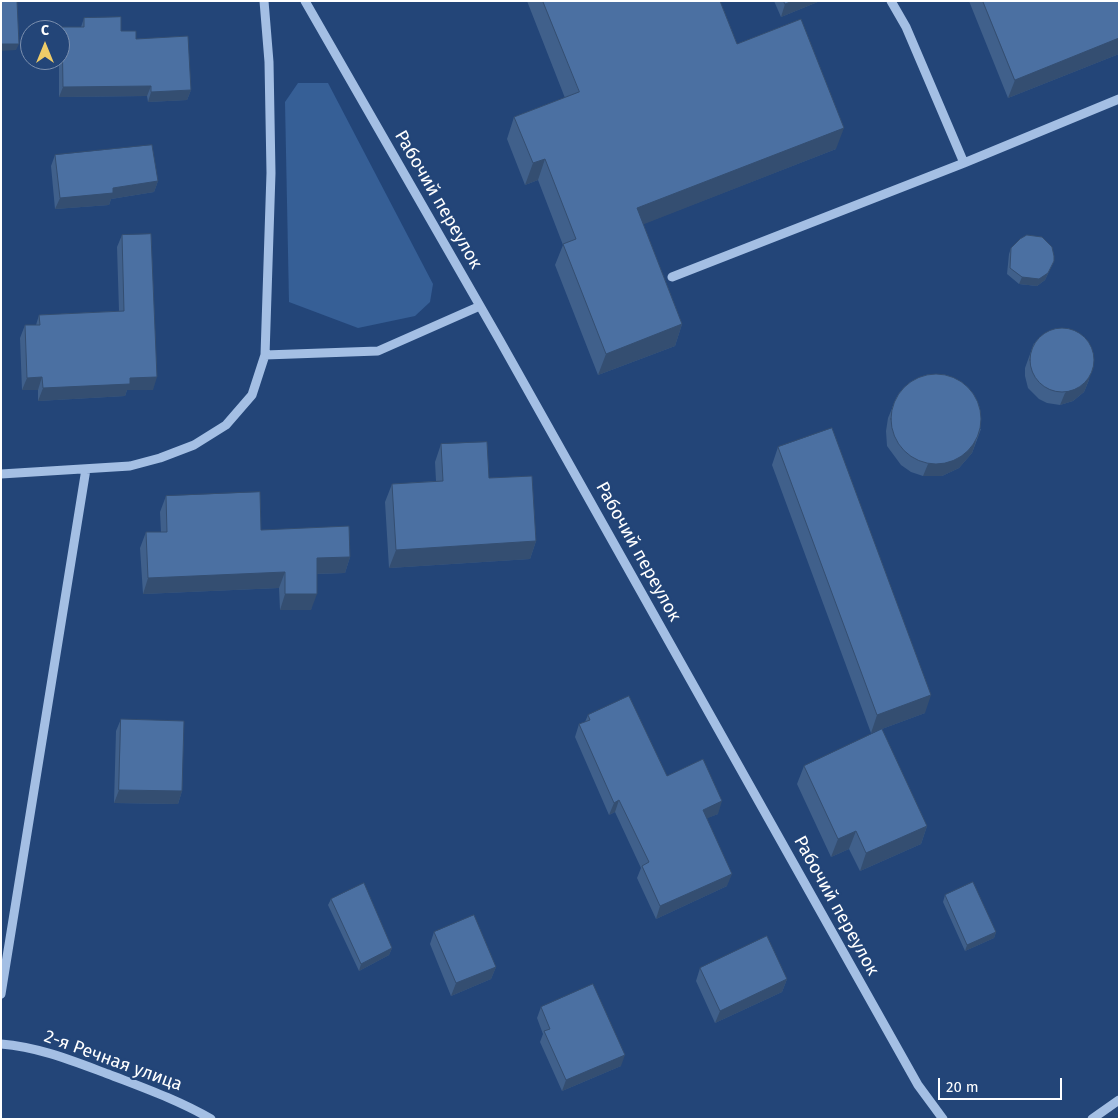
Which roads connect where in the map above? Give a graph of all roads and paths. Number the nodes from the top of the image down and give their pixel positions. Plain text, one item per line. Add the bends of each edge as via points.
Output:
1 (264, 1) edge
2 (305, 1) edge
3 (890, 1) edge
4 (1119, 99) edge
5 (964, 163) junction
6 (672, 278) dead end
7 (480, 306) junction
8 (265, 355) junction
9 (86, 469) junction
10 (1, 474) edge
11 (1, 994) edge
12 (1, 1044) edge
13 (1119, 1100) edge
14 (211, 1119) edge
15 (943, 1119) edge
16 (1092, 1119) edge

1 - 8 street via 269,62 271,173
2 - 7 street, Рабочий переулок
3 - 5 street via 906,27
4 - 5 street
5 - 6 street
7 - 8 street via 378,351
7 - 15 street, Рабочий переулок via 918,1085
8 - 9 street via 252,395 226,425 194,444 160,458 130,466
9 - 10 street
9 - 11 street
12 - 14 street, 2-я Речная улица via 21,1045 51,1053 175,1100
13 - 16 street

